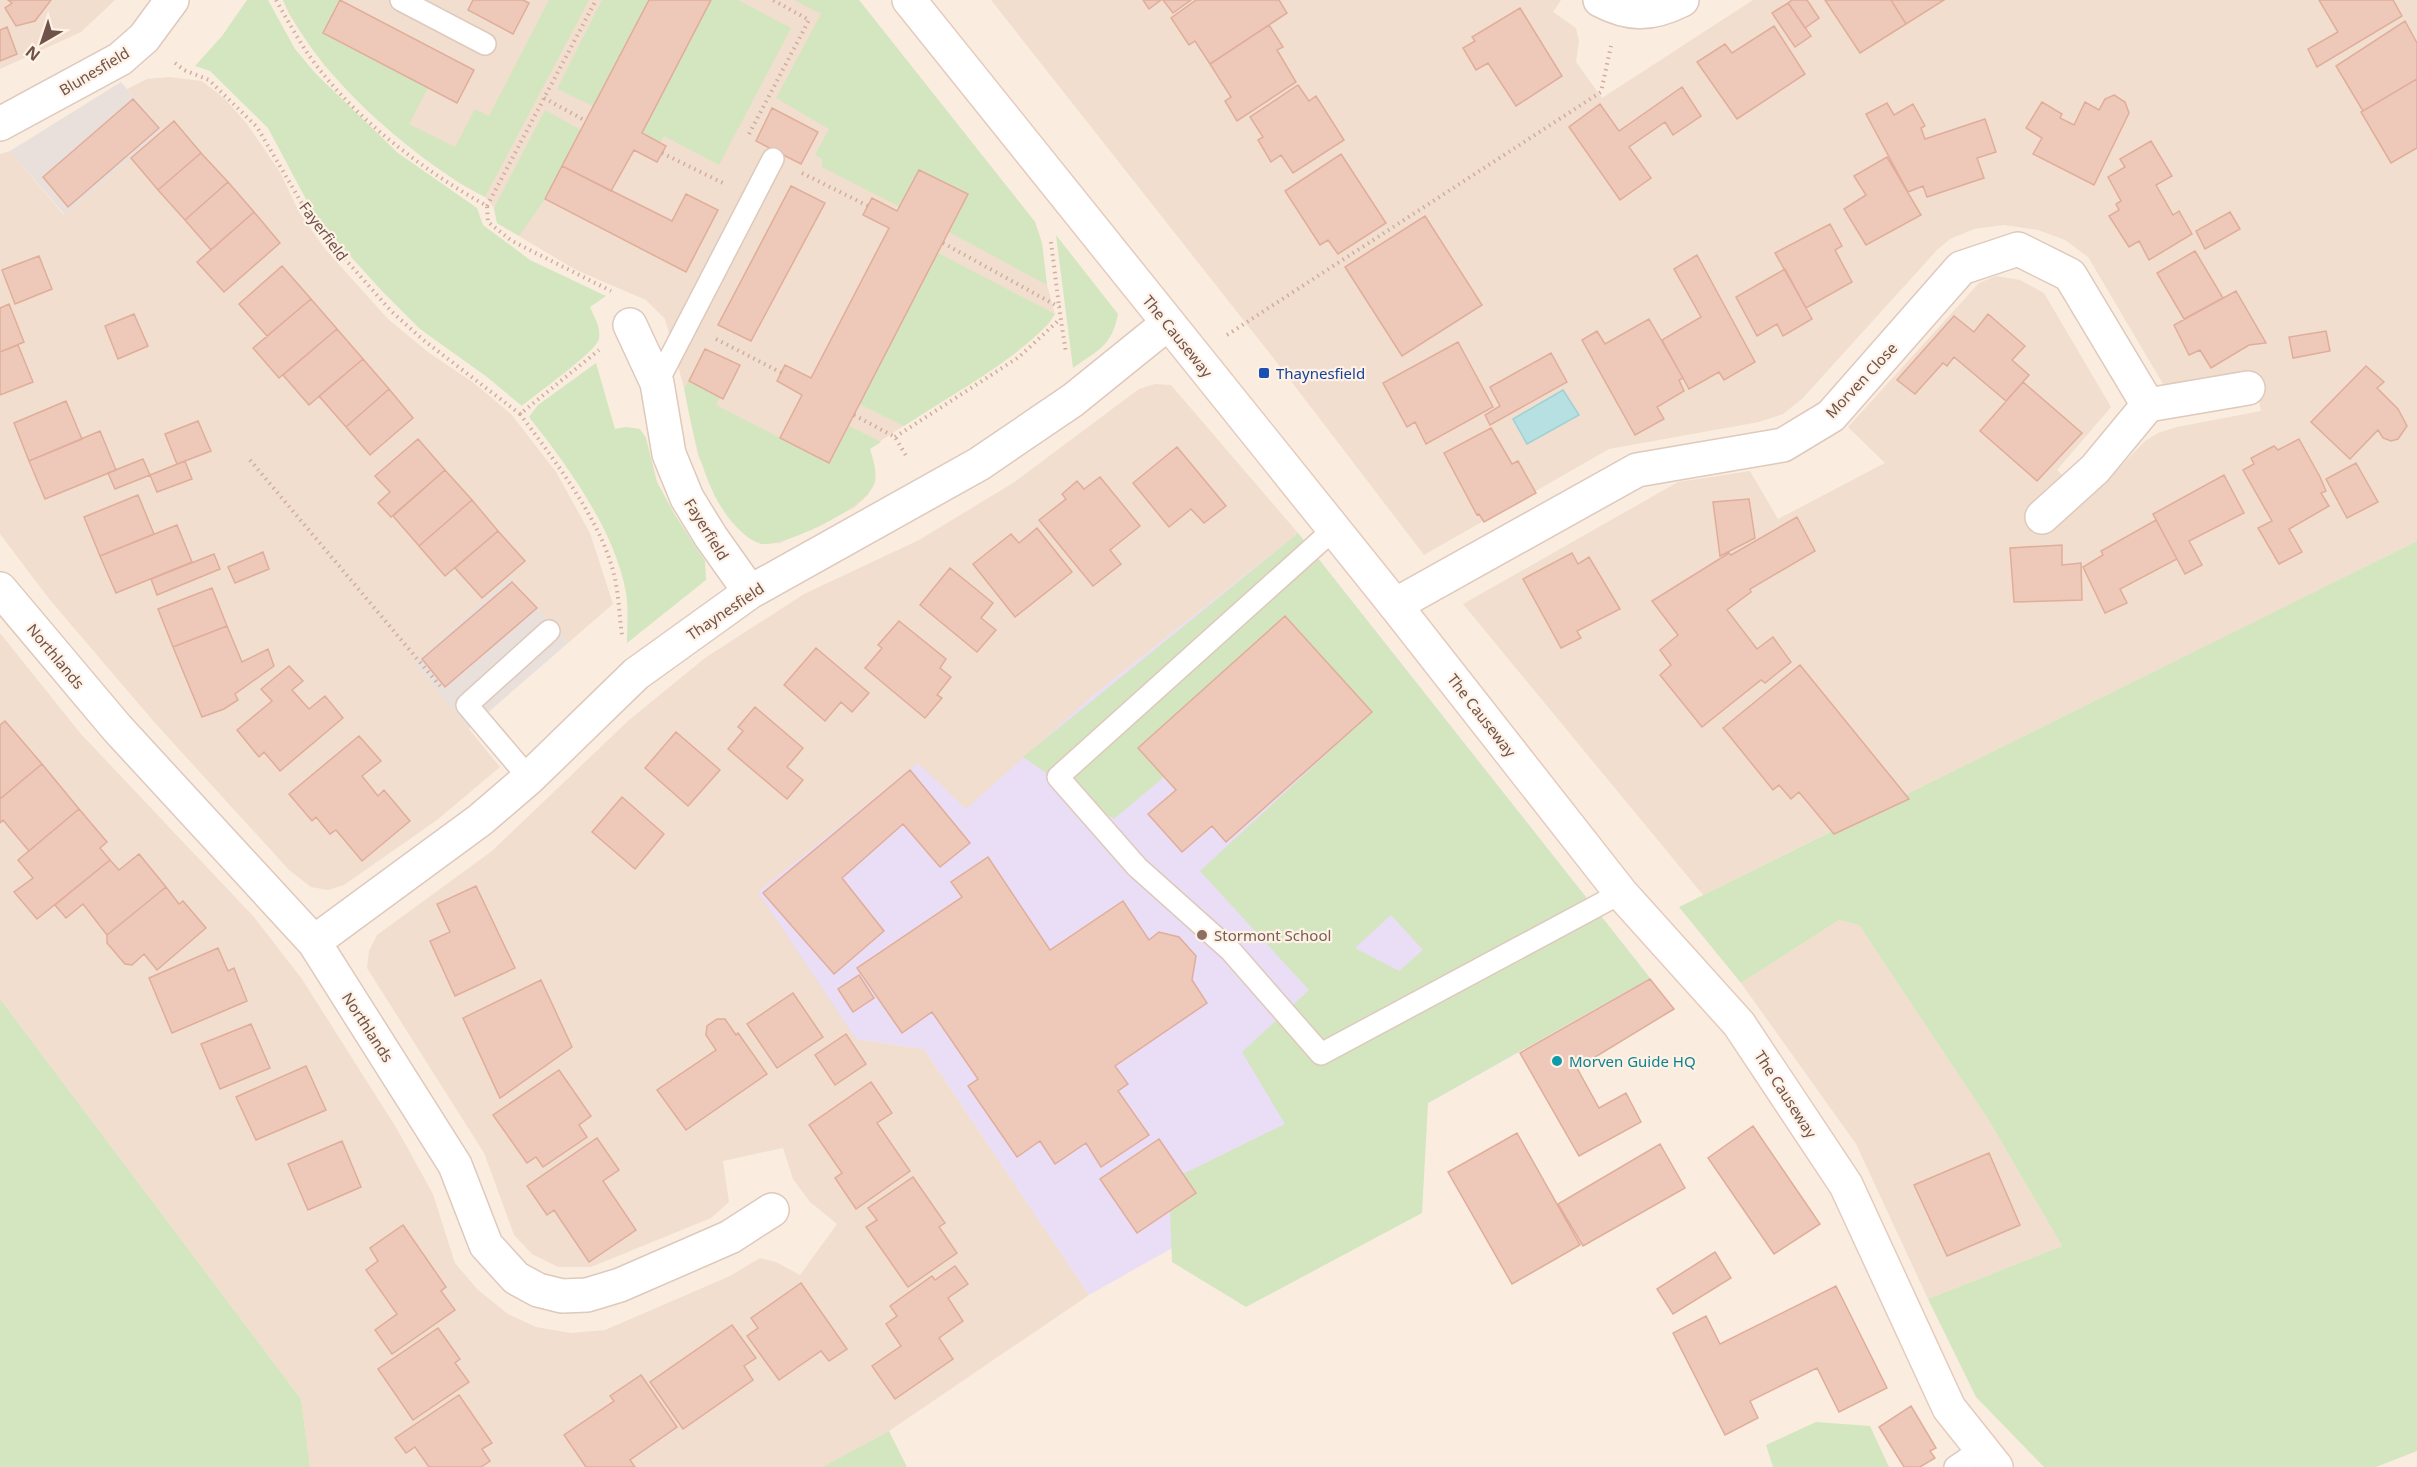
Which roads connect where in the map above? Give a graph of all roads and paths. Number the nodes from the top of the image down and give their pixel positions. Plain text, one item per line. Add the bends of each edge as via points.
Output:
1 (172, 0) edge
2 (276, 0) edge
3 (402, 0) edge
4 (596, 0) edge
5 (773, 0) edge
6 (909, 0) edge
7 (1682, 0) edge
8 (1610, 5) edge
9 (144, 38) junction
10 (484, 44) dead end
11 (544, 98) junction
12 (586, 120) dead end
13 (0, 124) edge
14 (744, 144) dead end
15 (662, 153) dead end
16 (773, 159) joint
17 (727, 174) dead end
18 (487, 206) junction
19 (868, 206) dead end
20 (943, 243) dead end
21 (1061, 318) junction
22 (1167, 324) junction
23 (630, 325) junction
24 (688, 325) junction
25 (1195, 358) junction
26 (782, 373) dead end
27 (657, 382) junction
28 (2248, 387) dead end
29 (1073, 400) junction
30 (2148, 405) junction
31 (520, 414) junction
32 (854, 415) dead end
33 (895, 437) junction
34 (250, 459) dead end
35 (927, 493) junction
36 (2042, 517) dead end
37 (1334, 529) junction
38 (0, 589) edge
39 (750, 592) junction
40 (1395, 605) junction
41 (549, 631) dead end
42 (636, 674) junction
43 (467, 705) junction
44 (530, 778) junction
45 (1621, 893) junction
46 (314, 942) junction
47 (772, 1210) dead end
48 (1977, 1461) edge

1 - 9 street, Blunesfield
2 - 18 path via 304,49 337,89 432,173
3 - 10 lane
4 - 11 path
5 - 14 path via 809,20
6 - 22 street, The Causeway
7 - 8 street via 1648,12
8 - 25 path via 1601,92
9 - 13 street, Blunesfield via 120,59
9 - 31 path, Fayerfield via 184,70 209,80 257,127 314,224 391,311
11 - 12 path
11 - 18 path
15 - 17 path via 722,184
16 - 19 path
16 - 24 lane
18 - 23 path via 488,222 512,241 616,294
20 - 21 path via 1059,307
21 - 29 path
21 - 33 path via 1019,357
22 - 25 street, The Causeway
22 - 29 street, Thaynesfield
23 - 27 street, Fayerfield
23 - 31 path
24 - 26 path
24 - 27 lane
25 - 37 street, The Causeway
27 - 39 street, Fayerfield via 669,454 687,498
28 - 30 street
29 - 35 street, Thaynesfield via 979,464
30 - 36 street via 2095,469
30 - 40 street, Morven Close via 2070,275 2018,249 1961,268 1831,416 1783,444 1637,470
31 - 42 path, Fayerfield via 604,542 614,573 623,644
32 - 33 path
33 - 35 path
34 - 43 path via 443,690
35 - 39 street, Thaynesfield
37 - 40 street, The Causeway
37 - 45 lane via 1058,777 1137,867 1231,951 1322,1054
38 - 46 street, Northlands via 117,728
39 - 42 street, Thaynesfield
40 - 45 street, The Causeway
41 - 43 lane
42 - 44 street, Thaynesfield
43 - 44 lane
44 - 46 street, Thaynesfield via 480,820
45 - 48 street, The Causeway via 1739,1024 1846,1185
46 - 47 street, Northlands via 456,1166 486,1245 516,1278 562,1296 587,1295 620,1285 730,1237

